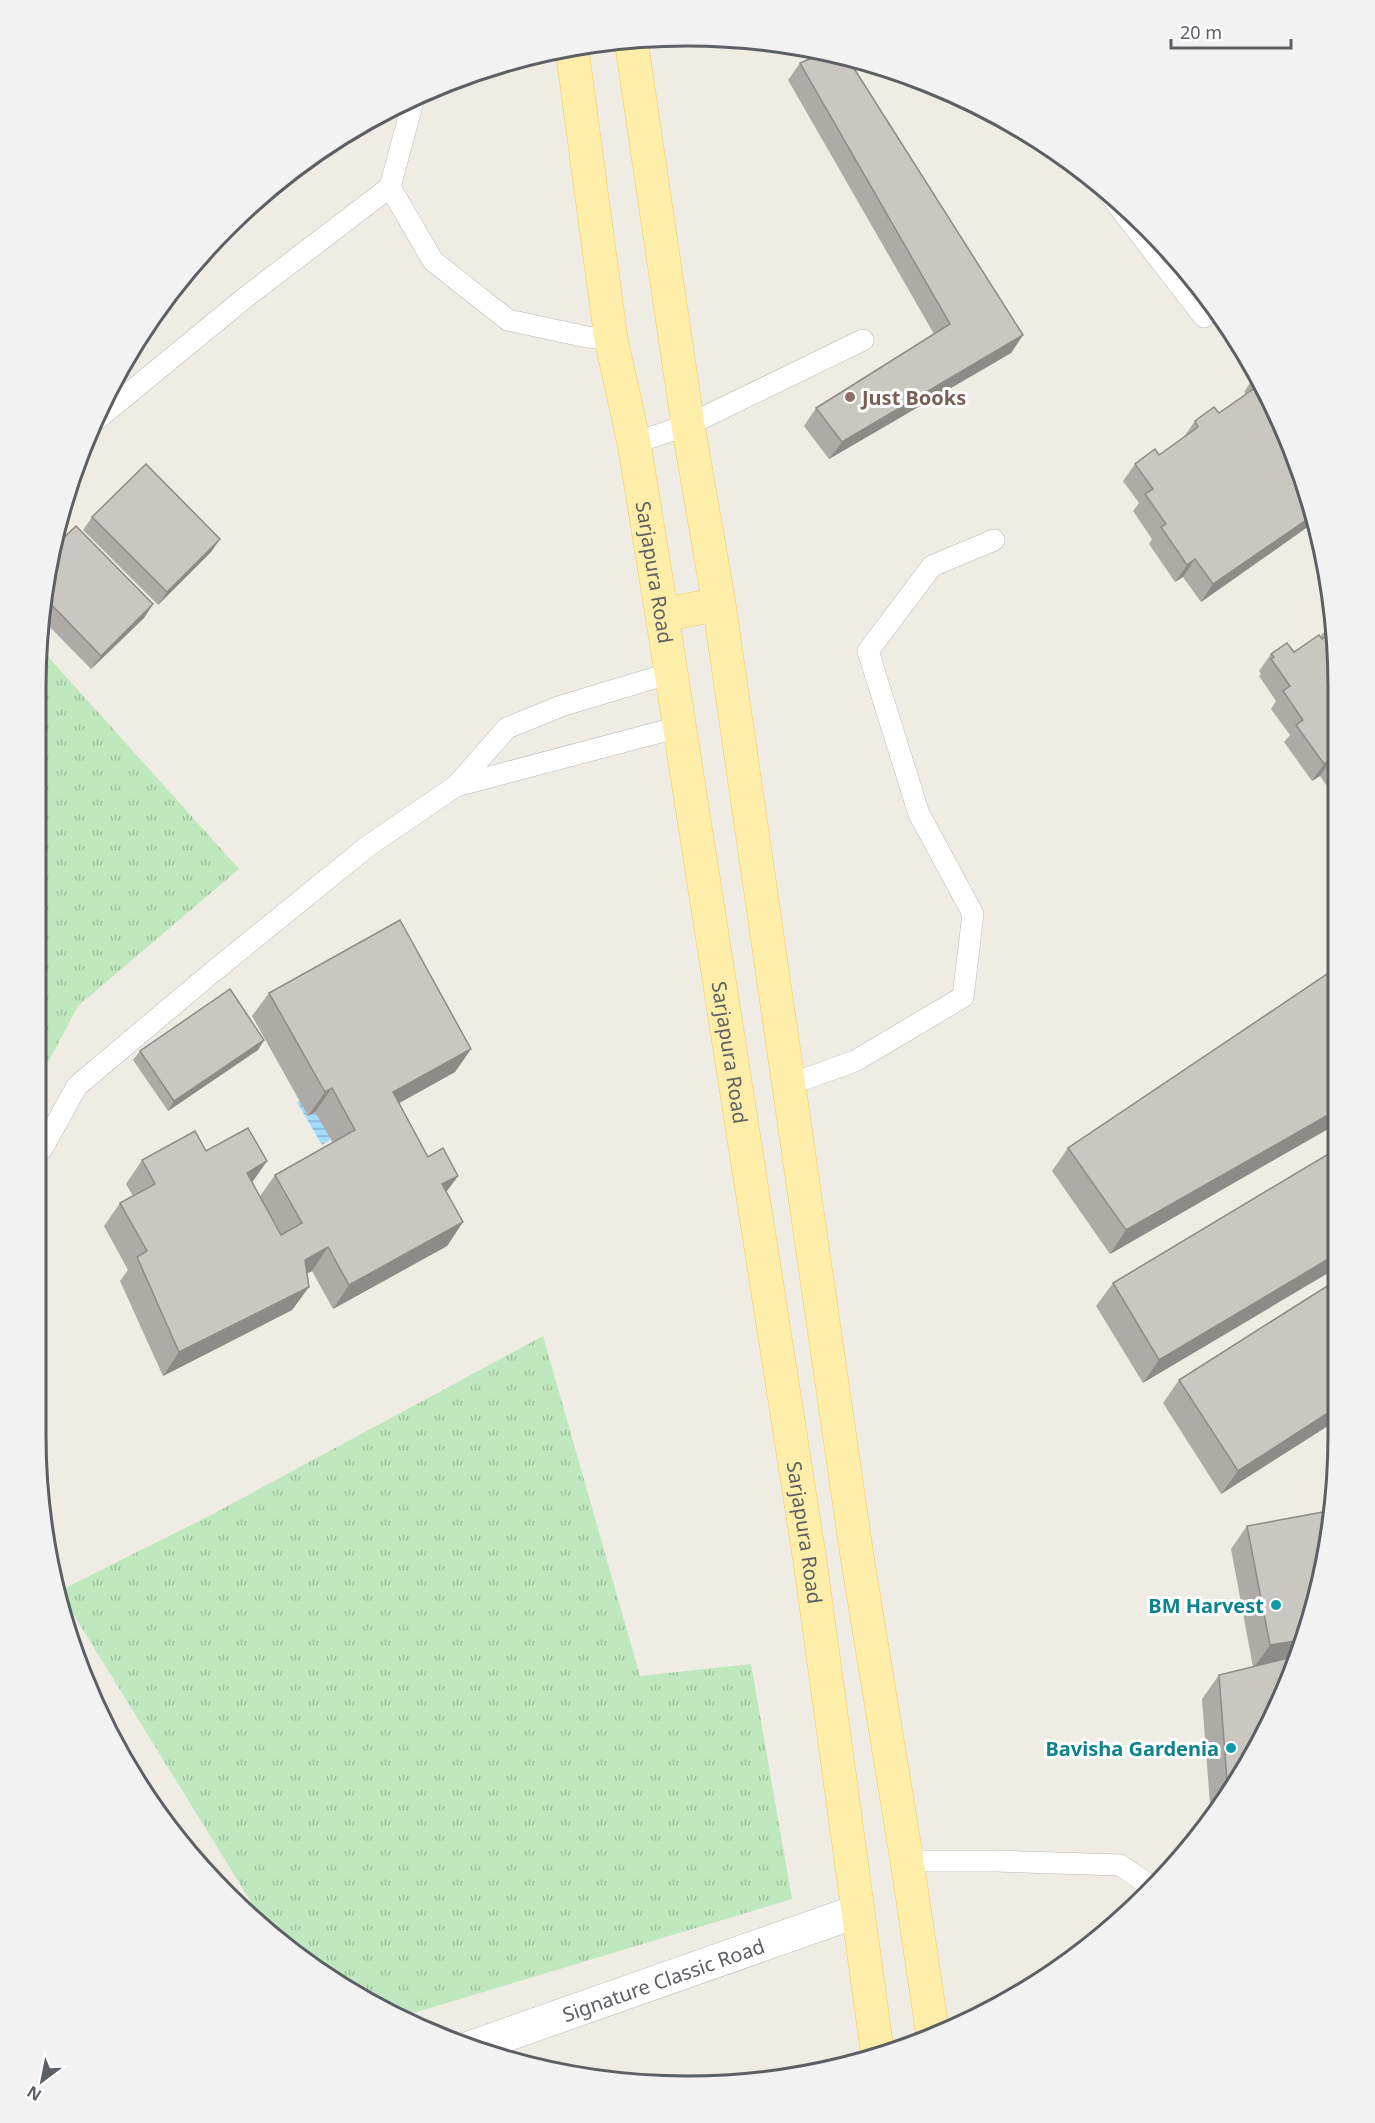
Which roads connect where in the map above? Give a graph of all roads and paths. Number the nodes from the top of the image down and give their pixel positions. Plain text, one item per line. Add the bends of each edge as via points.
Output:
1 (632, 49) edge
2 (573, 57) edge
3 (411, 110) edge
4 (390, 188) junction
5 (1138, 231) edge
6 (1204, 317) dead end
7 (611, 339) junction
8 (863, 340) dead end
9 (111, 408) edge
10 (688, 425) junction
11 (634, 443) junction
12 (994, 540) dead end
13 (719, 604) junction
14 (662, 615) junction
15 (671, 673) junction
16 (679, 727) junction
17 (456, 786) junction
18 (788, 1085) junction
19 (46, 1142) edge
20 (857, 1556) junction
21 (810, 1561) junction
22 (907, 1861) junction
23 (1146, 1883) edge
24 (858, 1911) junction
25 (932, 2028) edge
26 (484, 2043) edge
27 (877, 2047) edge

1 - 10 main road
2 - 7 main road, Sarjapura Road
3 - 4 lane
4 - 7 lane via 433,261 508,320
4 - 9 lane via 246,297
5 - 6 lane
7 - 11 main road, Sarjapura Road
8 - 10 lane
10 - 11 lane
10 - 13 main road
11 - 14 main road, Sarjapura Road
12 - 18 lane via 933,566 868,651 919,814 973,914 963,998 855,1061
13 - 14 main road
13 - 18 main road
14 - 15 main road, Sarjapura Road
15 - 16 main road, Sarjapura Road
15 - 17 lane via 561,706 507,728
16 - 17 lane
16 - 21 main road, Sarjapura Road
17 - 19 lane via 368,846 77,1086
18 - 20 main road
20 - 21 main road
20 - 22 main road
21 - 24 main road, Sarjapura Road
22 - 23 lane via 1120,1865
22 - 25 main road
24 - 26 street, Signature Classic Road
24 - 27 main road, Sarjapura Road

